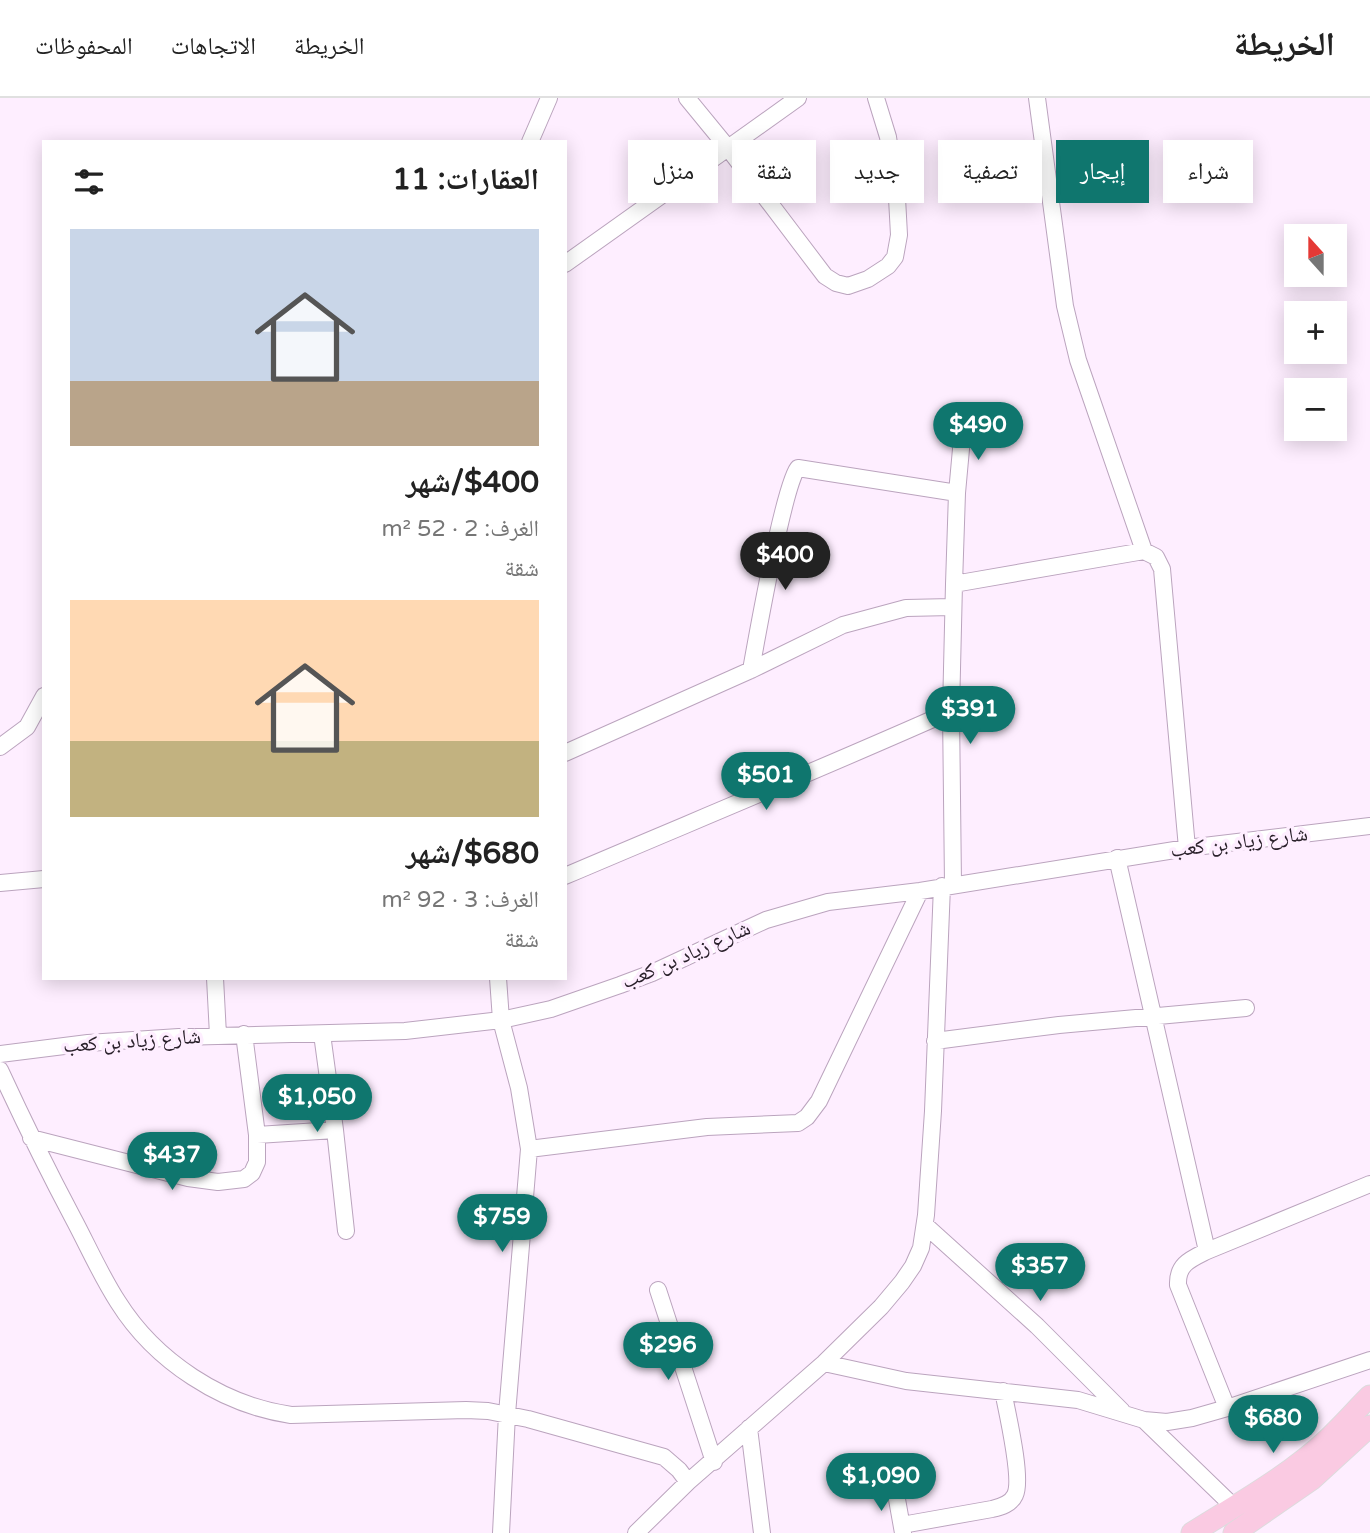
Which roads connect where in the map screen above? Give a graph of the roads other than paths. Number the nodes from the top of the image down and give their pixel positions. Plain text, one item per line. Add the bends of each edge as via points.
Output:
1 (549, 98) edge
2 (687, 98) edge
3 (798, 98) edge
4 (876, 98) edge
5 (1037, 98) edge
6 (531, 140) edge
7 (728, 148) junction
8 (567, 263) edge
9 (963, 427) dead end
10 (957, 493) junction
11 (1144, 551) junction
12 (954, 584) junction
13 (952, 607) junction
14 (751, 670) junction
15 (42, 704) edge
16 (951, 711) junction
17 (36, 728) edge
18 (0, 747) edge
19 (567, 752) edge
20 (1370, 826) edge
21 (1187, 848) junction
22 (1117, 858) junction
23 (567, 875) edge
24 (42, 878) edge
25 (0, 883) edge
26 (947, 885) junction
27 (920, 891) junction
28 (215, 980) edge
29 (498, 980) edge
30 (1246, 1008) dead end
31 (1153, 1016) junction
32 (501, 1020) junction
33 (244, 1034) junction
34 (321, 1034) junction
35 (218, 1035) junction
36 (935, 1041) junction
37 (0, 1054) edge
38 (0, 1070) edge
39 (335, 1130) junction
40 (257, 1135) junction
41 (31, 1138) junction
42 (528, 1149) junction
43 (1370, 1184) edge
44 (925, 1225) junction
45 (346, 1231) dead end
46 (1207, 1251) junction
47 (658, 1290) dead end
48 (1370, 1360) edge
49 (824, 1363) junction
50 (1003, 1391) junction
51 (1370, 1396) edge
52 (1227, 1408) junction
53 (1123, 1413) junction
54 (507, 1414) junction
55 (1144, 1420) junction
56 (1370, 1426) edge
57 (749, 1428) junction
58 (714, 1462) junction
59 (688, 1482) junction
60 (895, 1488) dead end
61 (1234, 1507) junction
62 (902, 1529) edge
63 (1246, 1530) edge
64 (501, 1533) edge
65 (636, 1533) edge
66 (762, 1533) edge
67 (1192, 1533) edge

1 - 6 street
2 - 7 street
3 - 7 street
4 - 7 street via 890,149 899,236 895,257 869,279 848,286 825,276
5 - 11 street via 1065,306 1077,360
7 - 8 street
9 - 10 street
10 - 12 street
10 - 14 street via 796,469 784,506
11 - 12 street
11 - 21 street via 1156,557 1164,578
12 - 13 street
13 - 14 street via 906,608 843,625
13 - 16 street
14 - 19 street
15 - 17 street
16 - 23 street
16 - 26 street
17 - 18 street
20 - 21 street, شارع زياد بن كعب
21 - 22 street, شارع زياد بن كعب
22 - 26 street, شارع زياد بن كعب
22 - 31 street
24 - 25 street
26 - 27 street, شارع زياد بن كعب
26 - 36 street
27 - 32 street, شارع زياد بن كعب via 796,910 641,977 551,1009
27 - 42 street via 819,1101 798,1123 707,1127
28 - 35 street
29 - 32 street
30 - 31 street
31 - 36 street
31 - 46 street
32 - 34 street, شارع زياد بن كعب via 405,1031
32 - 42 street via 519,1088
33 - 34 street, شارع زياد بن كعب
33 - 35 street, شارع زياد بن كعب
33 - 40 street
34 - 39 street
35 - 37 street, شارع زياد بن كعب
36 - 44 street
38 - 41 street
39 - 40 street
39 - 45 street
40 - 41 street via 257,1162 252,1173 244,1179 218,1182
41 - 54 street via 118,1303 170,1360 204,1385 247,1405 291,1415 467,1410
42 - 54 street
43 - 46 street
44 - 49 street via 921,1248 902,1282
44 - 53 street via 1037,1326
46 - 52 street via 1186,1261 1178,1285
47 - 58 street
48 - 52 street
49 - 50 street via 906,1381
49 - 57 street
50 - 53 street via 1079,1400
50 - 62 street via 1017,1471 1014,1498 992,1509
51 - 61 main road via 1320,1446
52 - 55 street via 1192,1419
53 - 55 street
54 - 59 street via 664,1457
54 - 64 street
55 - 61 street
56 - 63 main road
57 - 58 street
57 - 66 street
58 - 59 street
59 - 65 street
60 - 62 street
61 - 67 main road

